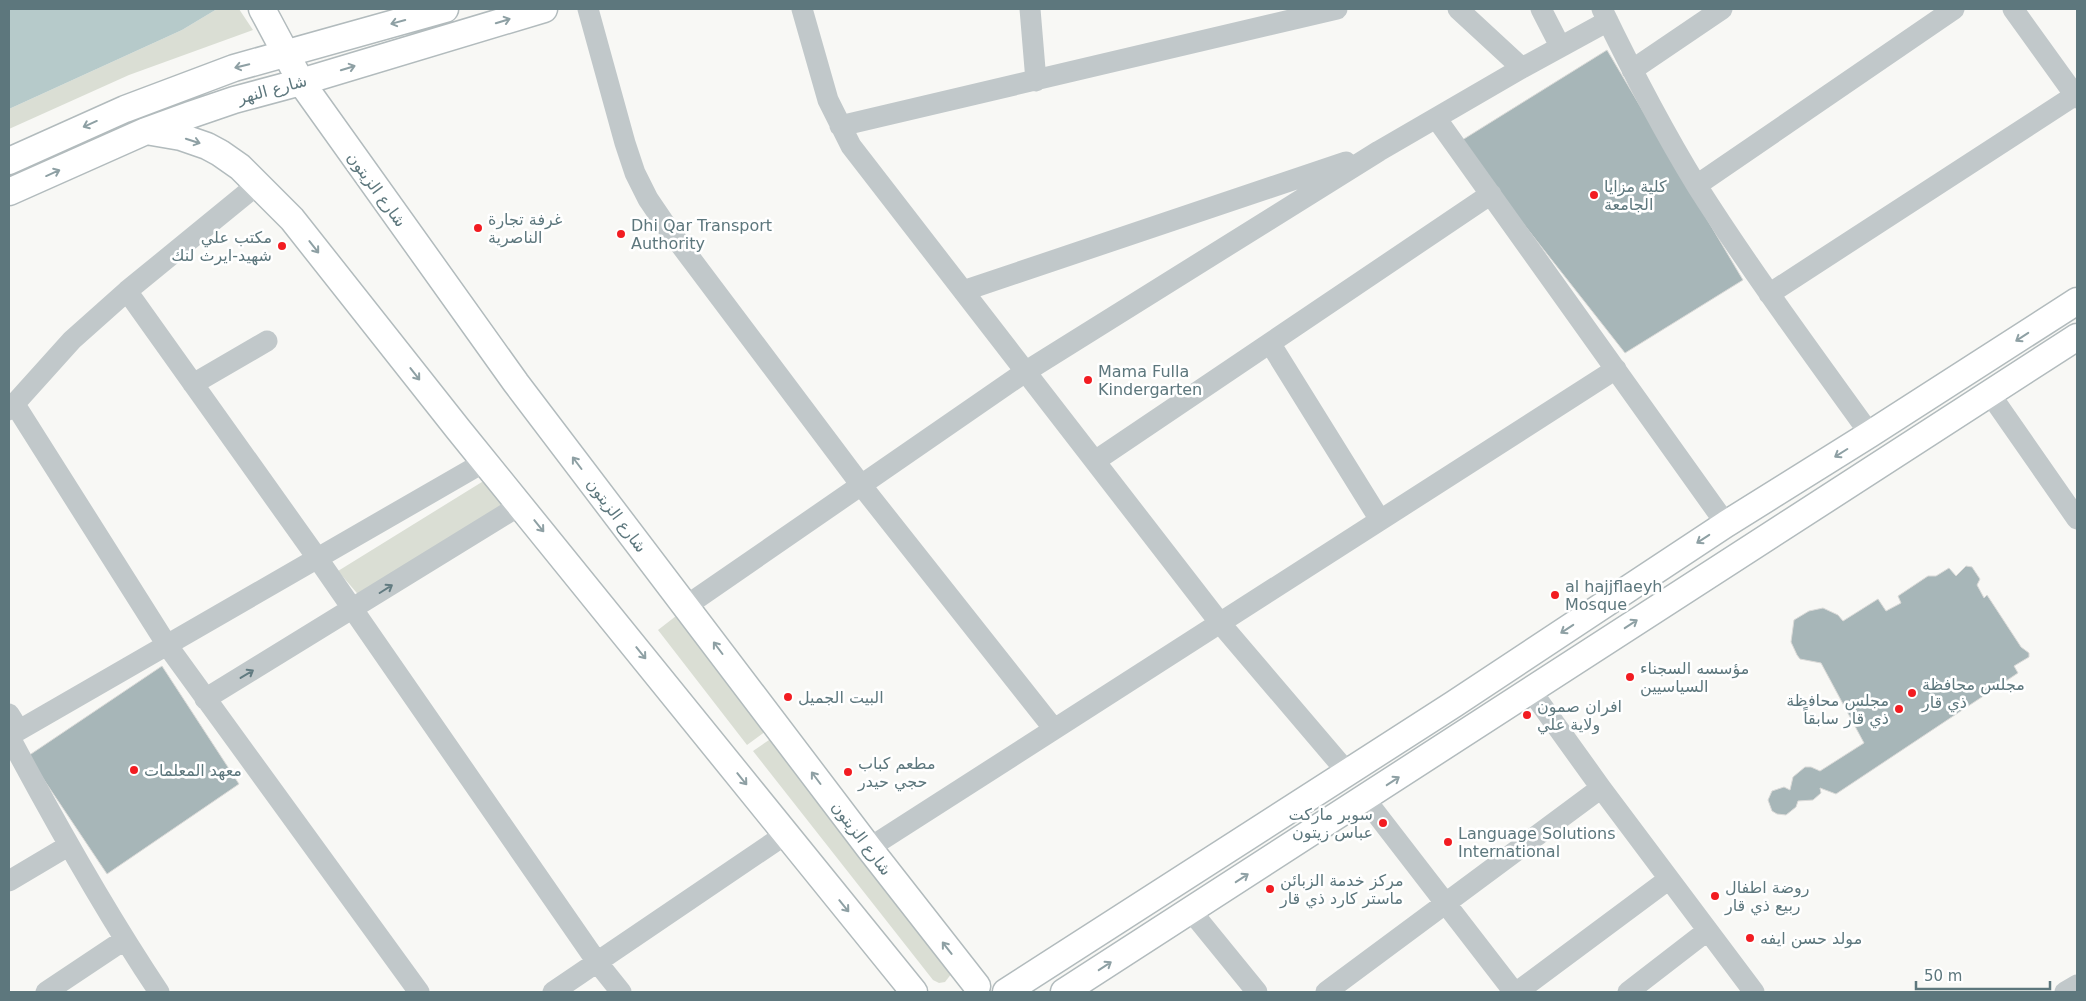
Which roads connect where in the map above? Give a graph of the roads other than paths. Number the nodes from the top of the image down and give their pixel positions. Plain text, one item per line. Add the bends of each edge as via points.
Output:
1 (262, 9) edge
2 (445, 9) edge
3 (544, 9) edge
4 (588, 9) edge
5 (802, 9) edge
6 (1030, 9) edge
7 (1337, 9) edge
8 (1458, 9) edge
9 (1541, 9) edge
10 (1722, 9) edge
11 (1954, 9) edge
12 (2013, 9) edge
13 (1605, 15) edge
14 (280, 44) junction
15 (1560, 46) junction
16 (1522, 68) junction
17 (1632, 70) junction
18 (1036, 81) junction
19 (301, 82) junction
20 (2077, 96) edge
21 (1436, 118) junction
22 (840, 126) junction
23 (146, 131) junction
24 (1379, 151) junction
25 (9, 161) edge
26 (258, 184) junction
27 (1697, 185) junction
28 (9, 192) edge
29 (1491, 194) junction
30 (127, 291) junction
31 (963, 291) junction
32 (1769, 294) junction
33 (2077, 301) edge
34 (2054, 316) junction
35 (2074, 339) edge
36 (267, 341) dead end
37 (1270, 343) junction
38 (1616, 369) junction
39 (1025, 372) junction
40 (193, 384) junction
41 (1990, 394) junction
42 (11, 407) edge
43 (1870, 434) junction
44 (486, 461) junction
45 (1095, 461) junction
46 (861, 485) junction
47 (522, 504) junction
48 (2075, 513) edge
49 (1380, 520) junction
50 (1726, 524) junction
51 (318, 559) junction
52 (686, 606) junction
53 (353, 609) junction
54 (1220, 623) junction
55 (167, 645) junction
56 (1530, 689) junction
57 (206, 699) junction
58 (1454, 704) junction
59 (14, 722) edge
60 (1054, 729) junction
61 (1470, 730) junction
62 (1347, 772) junction
63 (1601, 788) junction
64 (1365, 799) junction
65 (786, 834) junction
66 (68, 846) junction
67 (869, 848) junction
68 (1669, 879) junction
69 (9, 881) edge
70 (1446, 903) junction
71 (1192, 911) junction
72 (1708, 931) junction
73 (124, 940) junction
74 (597, 962) junction
75 (2077, 984) edge
76 (969, 989) edge
77 (46, 992) edge
78 (159, 992) edge
79 (419, 992) edge
80 (554, 992) edge
81 (621, 992) edge
82 (914, 992) edge
83 (1005, 992) edge
84 (1064, 992) edge
85 (1257, 992) edge
86 (1326, 992) edge
87 (1516, 992) edge
88 (1628, 992) edge
89 (1754, 992) edge
90 (2065, 992) edge

1 - 14 main road, شارع الزيتون
2 -> 14 main road, شارع النهر via 334,39
19 -> 3 main road, شارع النهر
4 - 46 street via 625,143 648,199
5 - 22 street via 828,100
6 - 18 street
7 - 18 street
8 - 16 street
9 - 15 street
10 - 17 street
11 - 27 street
12 - 20 street
13 - 15 street
13 - 17 street
14 - 19 main road, شارع الزيتون
14 -> 25 main road, شارع النهر via 234,68 125,108
15 - 16 street
16 - 21 street
17 - 27 street
18 - 22 street
19 - 23 main road, شارع النهر via 234,100
52 -> 19 main road, شارع الزيتون via 516,383
20 - 32 street
21 - 24 street
21 - 29 street
22 - 31 street via 851,146
23 -> 26 main road via 181,137 207,146 240,167
28 -> 23 main road, شارع النهر
24 - 31 street
24 - 39 street
26 - 30 street
26 -> 44 main road via 292,219
27 - 32 street
29 - 37 street
29 - 38 street
30 - 40 street
30 - 42 street via 72,340
31 - 39 street
32 - 43 street
33 - 34 main road
34 - 35 main road
34 -> 43 main road
35 - 41 main road
36 - 40 street
37 - 45 street
37 - 49 street
38 - 49 street
38 - 50 street
39 - 45 street
39 - 46 street
40 - 51 street
41 - 48 street
56 -> 41 main road
42 - 55 street
43 -> 50 main road
44 - 47 main road
44 - 51 street
45 - 54 street
46 - 52 street
46 - 60 street
53 -> 47 street
47 -> 65 main road
49 - 54 street
50 -> 58 main road
51 - 53 street
51 - 55 street
67 -> 52 main road, شارع الزيتون
57 -> 53 street
53 - 74 street
54 - 60 street
54 - 62 street
55 - 57 street
55 - 59 street
56 - 61 main road
56 - 63 street
57 - 79 street
58 - 61 main road
58 - 62 main road
59 - 66 street via 9,736
60 - 67 street
64 -> 61 main road
62 - 83 main road
63 - 68 street
63 - 70 street
64 - 70 street
71 -> 64 main road
65 - 74 street
65 -> 82 main road
66 - 69 street
66 - 73 street
76 -> 67 main road, شارع الزيتون
68 - 72 street
68 - 87 street
70 - 86 street
70 - 87 street
84 -> 71 main road
71 - 85 street
72 - 88 street
72 - 89 street
73 - 77 street
73 - 78 street
74 - 80 street
74 - 81 street
75 - 90 street
76 - 83 main road via 996,988

